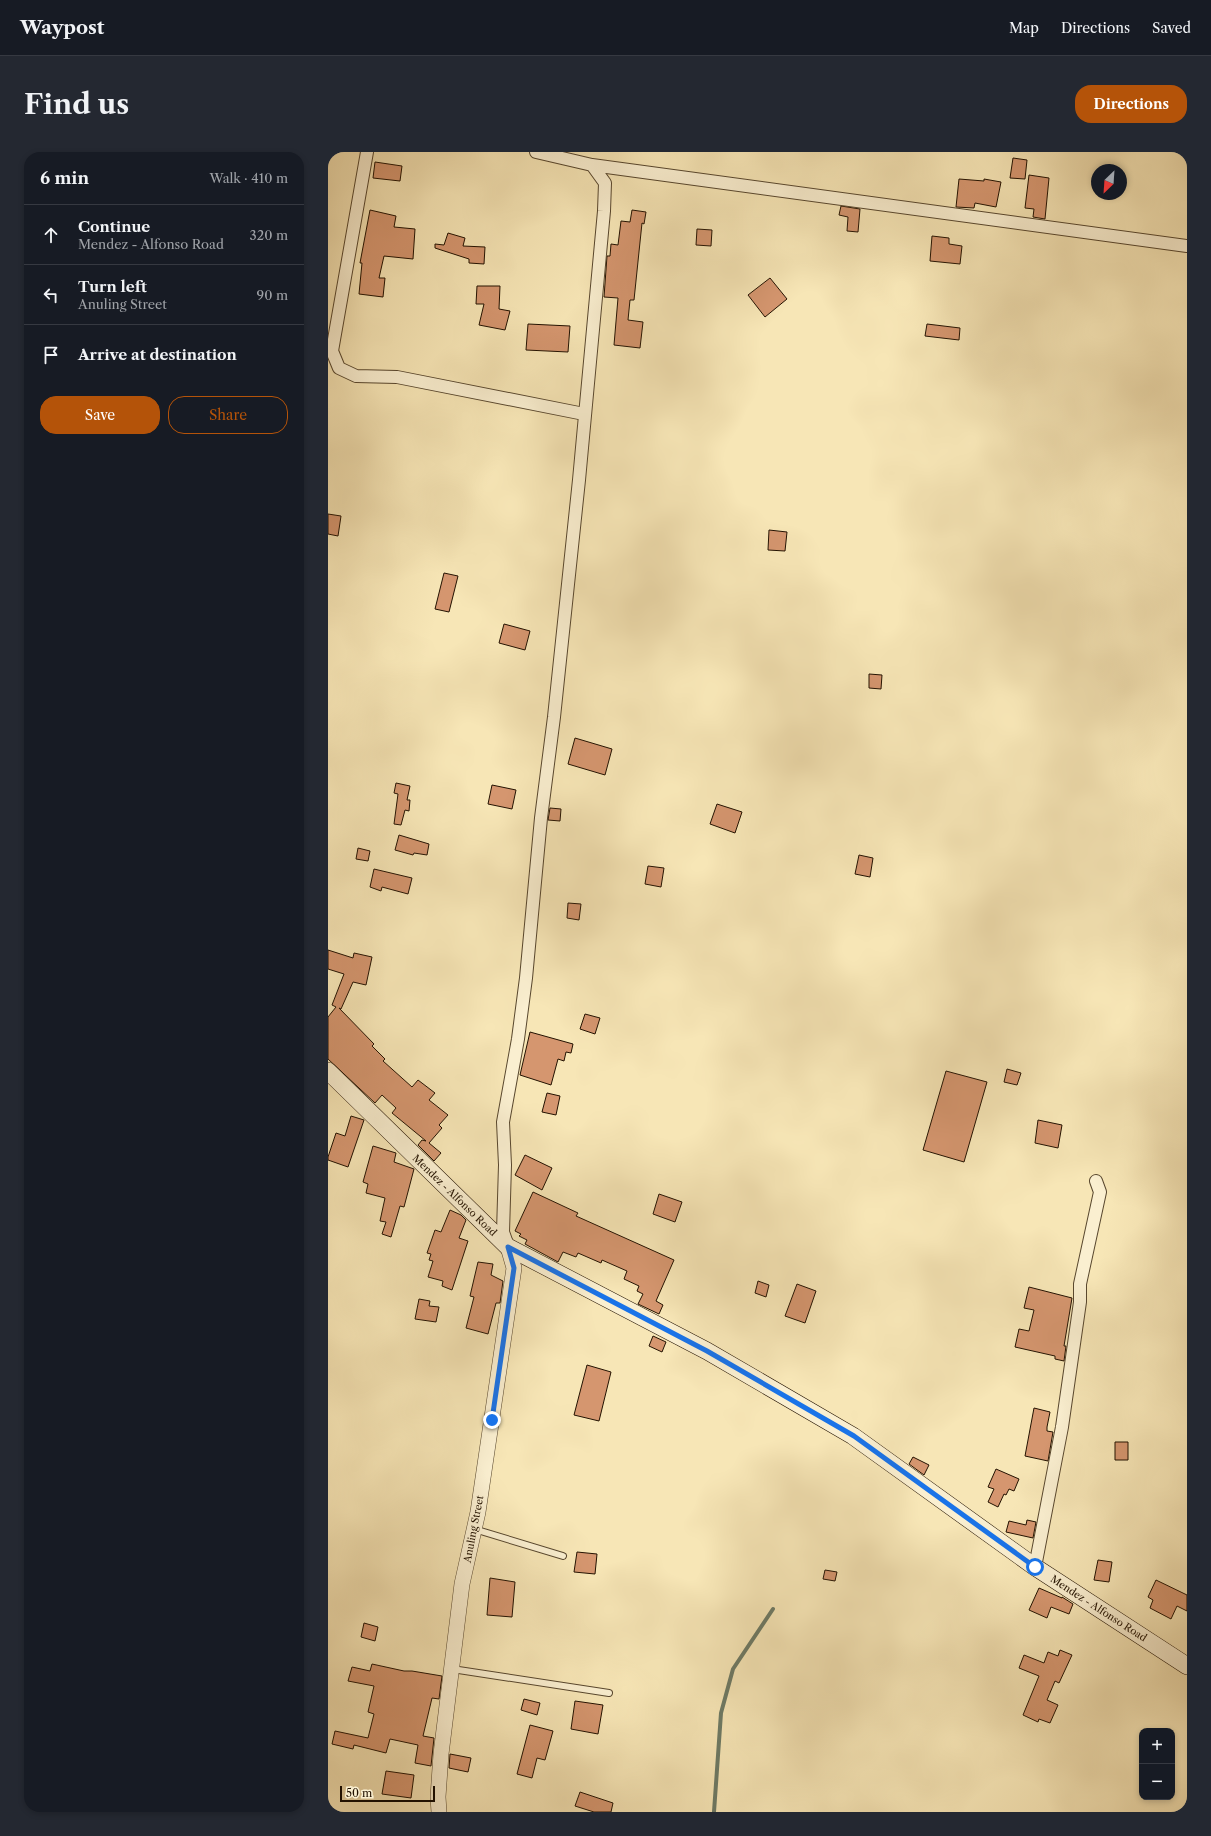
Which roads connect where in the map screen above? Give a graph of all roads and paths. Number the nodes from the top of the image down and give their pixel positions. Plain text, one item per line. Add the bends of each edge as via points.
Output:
1 (367, 152) edge
2 (536, 152) edge
3 (592, 165) junction
4 (1187, 246) edge
5 (584, 414) junction
6 (328, 1071) edge
7 (1096, 1181) dead end
8 (508, 1247) junction
9 (474, 1529) junction
10 (563, 1556) dead end
11 (1035, 1567) junction
12 (1187, 1666) edge
13 (452, 1669) junction
14 (609, 1693) dead end
15 (439, 1812) edge

1 - 5 street via 332,351 339,368 356,376 397,377
2 - 3 street
3 - 4 street
3 - 5 street via 605,183
5 - 8 street via 554,717 538,840 526,978 503,1122 503,1232
6 - 8 main road, Mendez - Alfonso Road
7 - 11 street via 1100,1192 1080,1284 1080,1302 1062,1427
8 - 9 street, Anuling Street via 514,1268
8 - 11 main road, Mendez - Alfonso Road via 707,1351 854,1436
9 - 10 lane
9 - 13 street, Anuling Street via 462,1584
11 - 12 main road, Mendez - Alfonso Road
13 - 14 lane
13 - 15 street, Anuling Street via 441,1754

